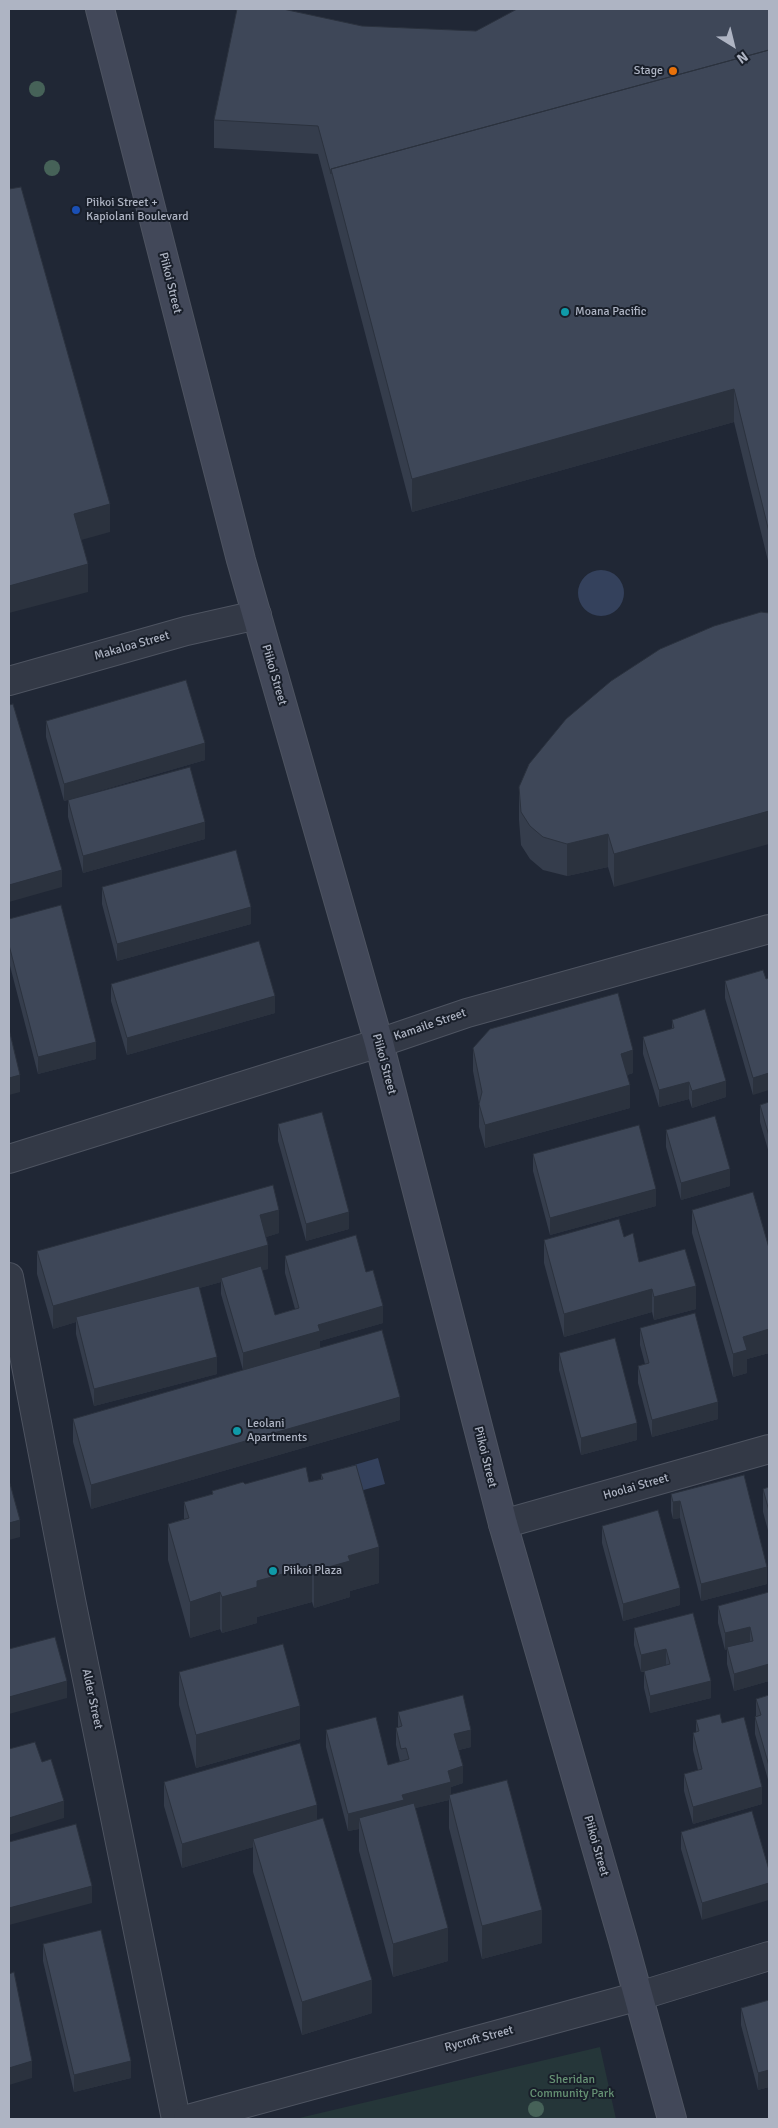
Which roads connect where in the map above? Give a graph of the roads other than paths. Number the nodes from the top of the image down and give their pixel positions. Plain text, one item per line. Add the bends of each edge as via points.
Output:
1 (100, 9) edge
2 (257, 615) junction
3 (9, 681) edge
4 (769, 929) edge
5 (379, 1043) junction
6 (9, 1159) edge
7 (9, 1278) edge
8 (769, 1450) edge
9 (503, 1524) junction
10 (769, 1956) edge
11 (639, 1996) junction
12 (176, 2119) edge
13 (188, 2119) edge
14 (672, 2119) edge

1 - 2 main road, Piikoi Street
2 - 3 street, Makaloa Street via 186,631
2 - 5 main road, Piikoi Street
4 - 5 street, Kamaile Street via 467,1013
5 - 6 street, Kamaile Street
5 - 9 main road, Piikoi Street
7 - 12 street, Alder Street
8 - 9 street, Hoolai Street
9 - 11 main road, Piikoi Street
10 - 11 street, Rycroft Street
11 - 13 street, Rycroft Street
11 - 14 main road, Piikoi Street

